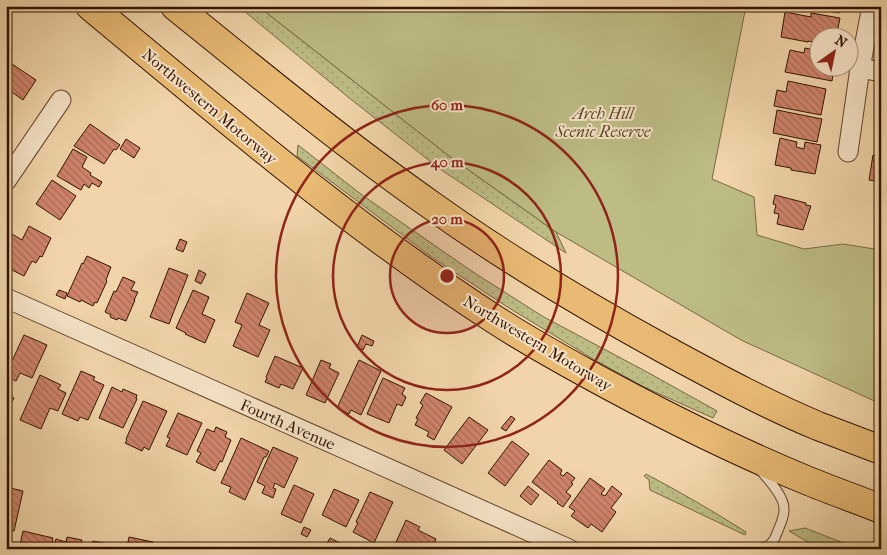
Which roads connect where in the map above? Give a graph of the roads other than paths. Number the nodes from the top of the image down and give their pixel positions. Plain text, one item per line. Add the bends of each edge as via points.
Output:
1 (90, 6) edge
2 (175, 6) edge
3 (872, 6) edge
4 (860, 68) joint
5 (881, 72) edge
6 (859, 78) edge
7 (61, 100) dead end
8 (848, 152) dead end
9 (6, 181) edge
10 (6, 298) edge
11 (881, 450) edge
12 (745, 453) junction
13 (881, 509) edge
14 (570, 549) edge
15 (757, 549) edge

1 - 12 highway, Northwestern Motorway via 274,159 417,267 570,364 676,421
2 - 11 highway via 295,104 430,205 514,261 620,325 719,379 817,426
3 - 4 street
4 - 5 street
6 - 8 street
7 - 9 street
10 - 14 street, Fourth Avenue
12 - 13 highway, Northwestern Motorway
12 - 15 lane via 772,484 784,507 774,540

